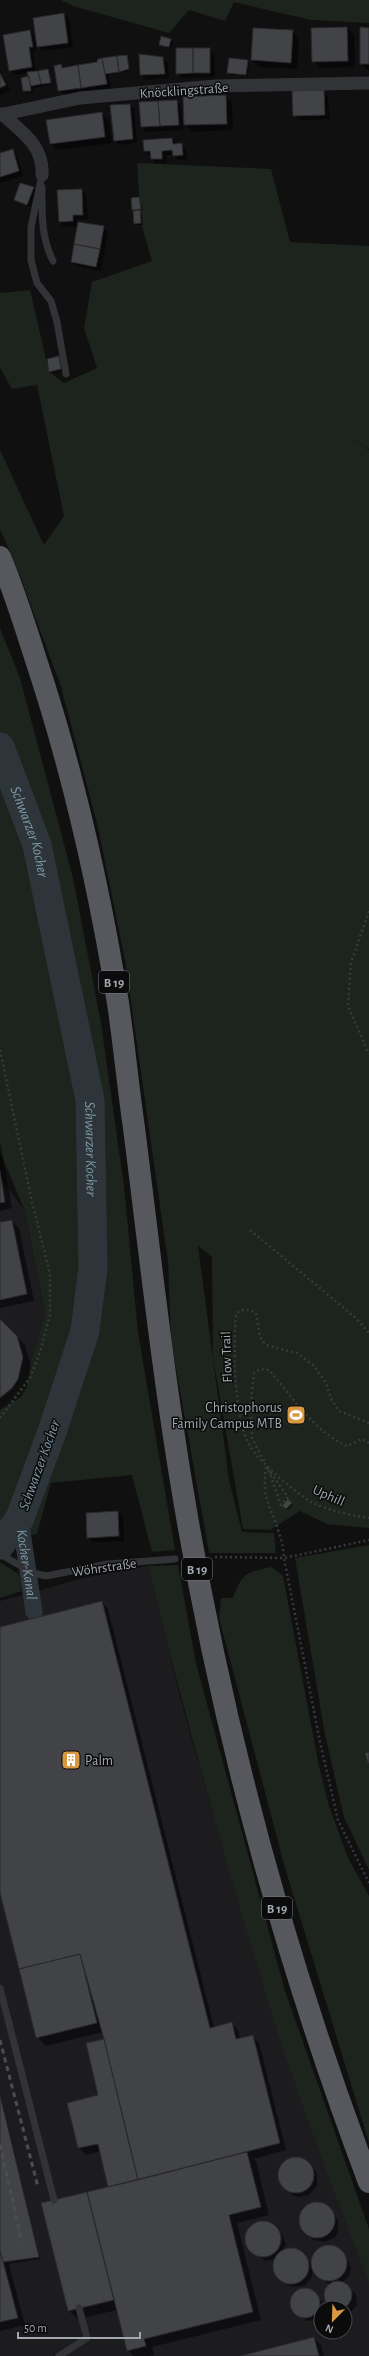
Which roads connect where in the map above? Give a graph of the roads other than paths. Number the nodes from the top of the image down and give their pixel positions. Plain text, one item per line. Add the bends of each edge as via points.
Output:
1 (369, 83) edge
2 (1, 115) edge
3 (42, 175) junction
4 (54, 261) dead end
5 (66, 374) dead end
6 (0, 557) edge
7 (3, 1555) edge
8 (175, 1559) dead end
9 (0, 1988) edge
10 (369, 2182) edge
11 (54, 2200) dead end
12 (79, 2308) dead end
13 (59, 2356) edge

1 - 2 street, Knöcklingstraße via 208,87 80,98
2 - 3 street, Knöcklingstraße via 28,137 43,160
3 - 4 lane via 42,228 45,246
3 - 5 lane via 31,227 31,260 37,283 51,301
6 - 10 highway, B 19 via 46,688 69,770 92,869 118,1003 185,1510 211,1643 254,1830 296,1971
7 - 8 lane, Wöhrstraße via 33,1573 46,1576 108,1564
9 - 11 lane
12 - 13 lane via 88,2338

